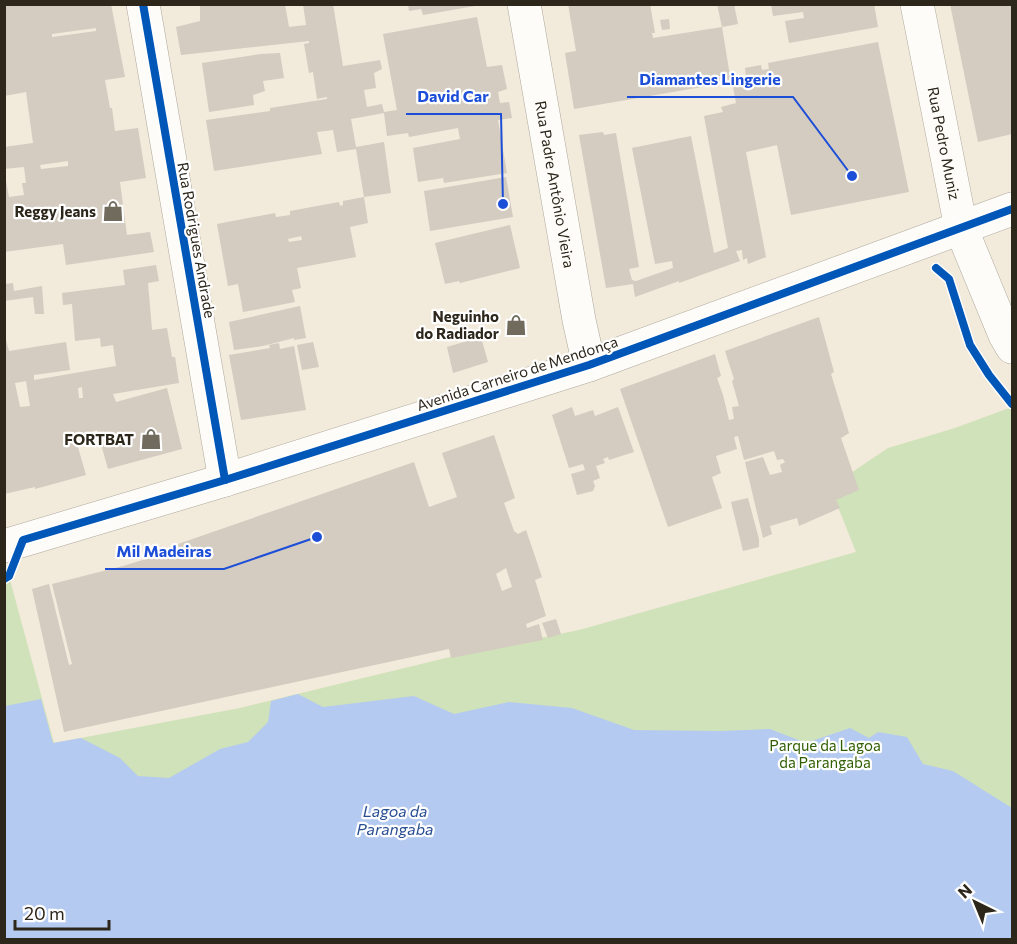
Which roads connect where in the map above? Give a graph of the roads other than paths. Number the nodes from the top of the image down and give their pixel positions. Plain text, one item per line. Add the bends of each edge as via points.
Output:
1 (143, 4) edge
2 (524, 4) edge
3 (917, 4) edge
4 (1012, 209) edge
5 (962, 228) junction
6 (1012, 347) edge
7 (589, 365) junction
8 (225, 480) junction
9 (4, 546) edge

1 - 8 street, Rua Rodrigues Andrade
2 - 7 street, Rua Padre Antônio Vieira
3 - 5 street, Rua Pedro Muniz
4 - 5 street, Avenida Carneiro de Mendonça
5 - 6 street, Rua Pedro Muniz
5 - 7 street, Avenida Carneiro de Mendonça
7 - 8 street, Avenida Carneiro de Mendonça
8 - 9 street, Avenida Carneiro de Mendonça

